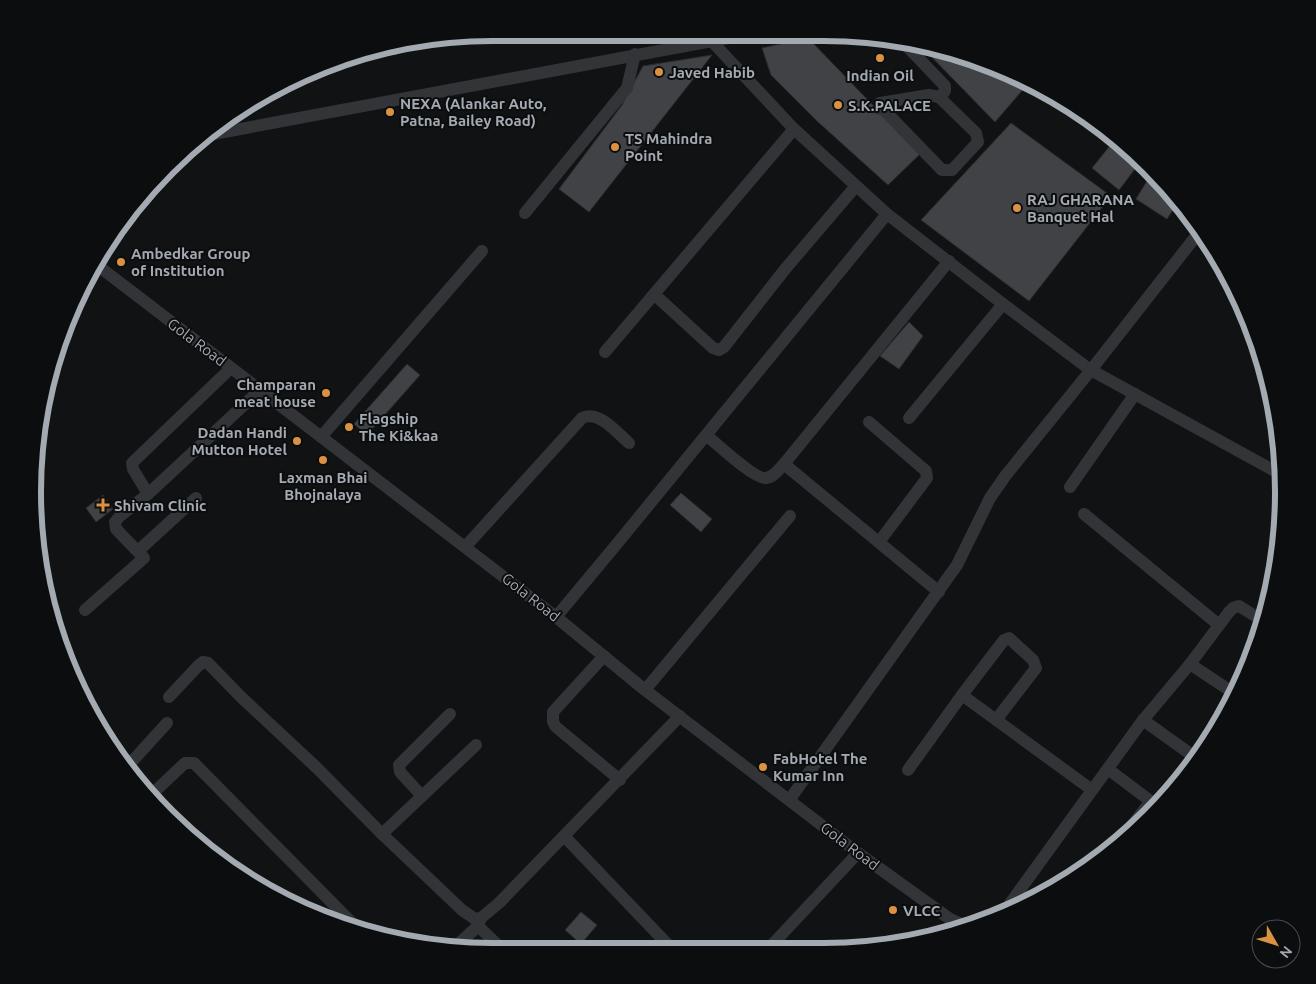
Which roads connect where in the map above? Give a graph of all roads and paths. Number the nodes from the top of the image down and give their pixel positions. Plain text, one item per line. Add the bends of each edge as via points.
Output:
1 (690, 41) edge
2 (711, 41) edge
3 (910, 50) edge
4 (635, 54) junction
5 (939, 97) junction
6 (794, 129) junction
7 (220, 133) edge
8 (856, 186) junction
9 (526, 213) dead end
10 (887, 214) junction
11 (1195, 237) edge
12 (482, 252) dead end
13 (949, 262) junction
14 (101, 268) edge
15 (655, 294) junction
16 (1003, 304) junction
17 (605, 352) dead end
18 (231, 368) junction
19 (1091, 370) junction
20 (260, 390) junction
21 (1135, 394) junction
22 (908, 418) dead end
23 (869, 422) dead end
24 (706, 434) junction
25 (321, 437) junction
26 (629, 443) dead end
27 (784, 464) junction
28 (1274, 471) edge
29 (1070, 487) dead end
30 (148, 494) junction
31 (196, 498) dead end
32 (1084, 514) dead end
33 (790, 516) dead end
34 (878, 542) junction
35 (466, 546) junction
36 (138, 551) junction
37 (938, 592) junction
38 (85, 610) dead end
39 (1257, 616) edge
40 (556, 617) junction
41 (1219, 625) junction
42 (604, 656) junction
43 (1190, 664) junction
44 (645, 690) junction
45 (1228, 690) edge
46 (962, 695) junction
47 (170, 697) dead end
48 (450, 714) dead end
49 (680, 716) junction
50 (996, 720) junction
51 (1143, 720) junction
52 (168, 723) dead end
53 (476, 745) dead end
54 (1190, 754) edge
55 (131, 762) edge
56 (1108, 769) junction
57 (908, 770) dead end
58 (620, 780) junction
59 (1092, 790) junction
60 (155, 791) edge
61 (422, 796) junction
62 (790, 799) junction
63 (1151, 802) edge
64 (382, 834) junction
65 (564, 836) junction
66 (858, 853) junction
67 (1012, 901) edge
68 (349, 919) edge
69 (480, 922) junction
70 (958, 922) edge
71 (460, 942) edge
72 (497, 943) edge
73 (666, 943) edge
74 (774, 943) edge

1 - 4 street
2 - 6 street
3 - 5 street via 945,86
4 - 7 street
4 - 9 street via 627,88
5 - 5 street via 976,133 978,142 948,171 942,170 879,108 880,103 929,95
6 - 8 street
6 - 15 street
8 - 10 street
8 - 15 street via 719,350
10 - 13 street
10 - 24 street
11 - 19 street
12 - 25 street
13 - 16 street
13 - 27 street
14 - 18 street, Gola Road
15 - 17 street
16 - 19 street
16 - 22 street
18 - 20 street, Gola Road
18 - 30 street via 132,463
19 - 21 street
19 - 37 street via 998,486 961,559
20 - 25 street, Gola Road
20 - 30 street
21 - 28 street
21 - 29 street
23 - 34 street via 926,471 927,478
24 - 27 street via 750,472 762,478 771,476
24 - 40 street
25 - 35 street, Gola Road
26 - 35 street via 599,418 592,415 582,418
27 - 34 street
30 - 36 street via 115,522 116,529
31 - 36 street
32 - 41 street
33 - 44 street
34 - 37 street
35 - 40 street, Gola Road
36 - 38 street via 144,558
37 - 62 street
39 - 41 street via 1236,606
40 - 42 street, Gola Road
41 - 43 street
42 - 44 street, Gola Road
42 - 58 street via 557,706 552,717 556,727
43 - 45 street
43 - 51 street
44 - 49 street, Gola Road
46 - 50 street
46 - 50 street via 1005,639 1012,640 1033,660 1036,668
46 - 57 street
47 - 64 street via 198,666 208,663
48 - 61 street via 399,765 400,772
49 - 58 street
49 - 62 street, Gola Road
50 - 59 street
51 - 54 street
51 - 56 street
52 - 55 street
53 - 61 street
56 - 59 street
56 - 63 street
58 - 65 street
59 - 67 street
60 - 68 street via 185,763 194,763
61 - 64 street
62 - 66 street, Gola Road
64 - 69 street via 462,910
65 - 69 street
65 - 73 street
66 - 70 street, Gola Road
66 - 74 street
69 - 71 street
69 - 72 street

